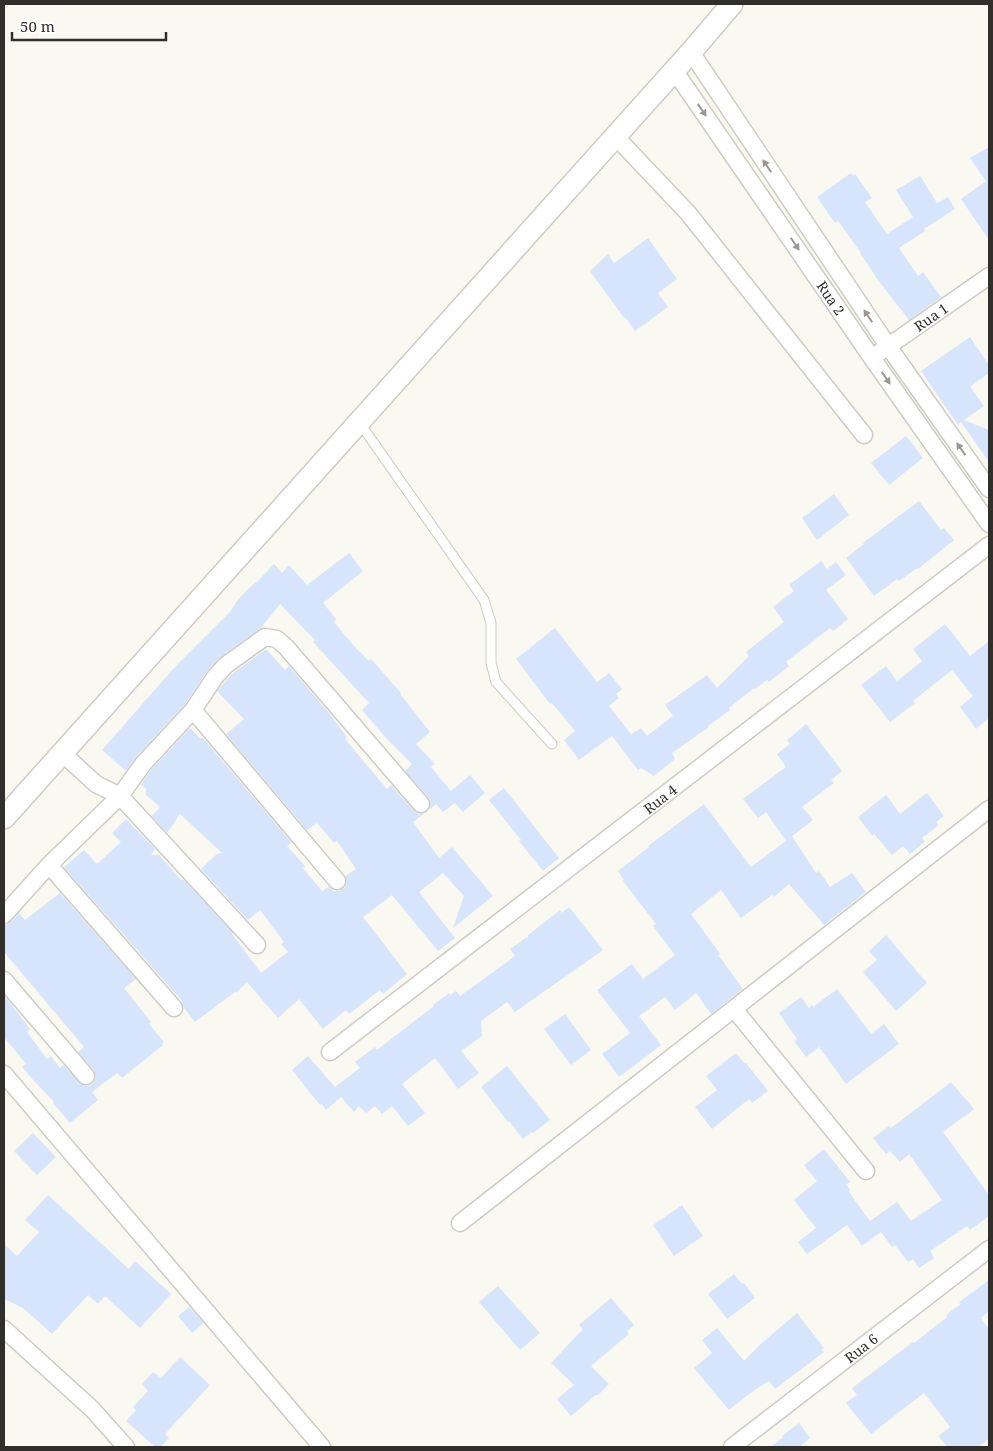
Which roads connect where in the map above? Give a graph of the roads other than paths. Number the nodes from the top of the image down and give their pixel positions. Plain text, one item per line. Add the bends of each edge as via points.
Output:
1 (732, 4) edge
2 (691, 52) junction
3 (674, 70) junction
4 (615, 136) junction
5 (786, 194) junction
6 (768, 206) junction
7 (989, 276) edge
8 (888, 346) junction
9 (872, 358) junction
10 (359, 422) junction
11 (949, 432) junction
12 (864, 435) dead end
13 (931, 441) junction
14 (989, 489) edge
15 (989, 524) edge
16 (989, 545) edge
17 (193, 710) junction
18 (552, 744) dead end
19 (62, 753) junction
20 (120, 796) junction
21 (421, 804) dead end
22 (989, 809) edge
23 (4, 818) edge
24 (49, 865) junction
25 (337, 881) dead end
26 (4, 915) edge
27 (257, 945) dead end
28 (4, 980) edge
29 (174, 1008) dead end
30 (734, 1009) junction
31 (330, 1052) dead end
32 (4, 1074) edge
33 (86, 1076) dead end
34 (866, 1171) dead end
35 (460, 1223) dead end
36 (989, 1249) edge
37 (4, 1329) edge
38 (126, 1447) edge
39 (322, 1447) edge
40 (732, 1447) edge

1 - 2 street
2 - 3 street
5 -> 2 street, Rua 2
3 - 4 street
3 -> 6 street, Rua 2
4 - 10 street
4 - 12 street via 688,213
5 - 6 street
8 -> 5 street, Rua 2
6 -> 9 street, Rua 2
7 - 8 street, Rua 1
8 - 9 street, Rua 1
8 - 11 street, Rua 2
9 -> 13 street, Rua 2
10 - 18 lane via 484,600 490,623 491,663 496,682
10 - 19 street
11 - 13 street
14 -> 11 street, Rua 2
13 - 15 street, Rua 2
16 - 31 street, Rua 4
17 - 20 street via 143,764
17 - 21 street via 226,665 265,637 277,639
17 - 25 street
19 - 20 street via 96,784
19 - 23 street
20 - 24 street
20 - 27 street
22 - 30 street
24 - 26 street
24 - 29 street
28 - 33 street
30 - 34 street
30 - 35 street
32 - 39 street
36 - 40 street, Rua 6
37 - 38 street via 92,1409

